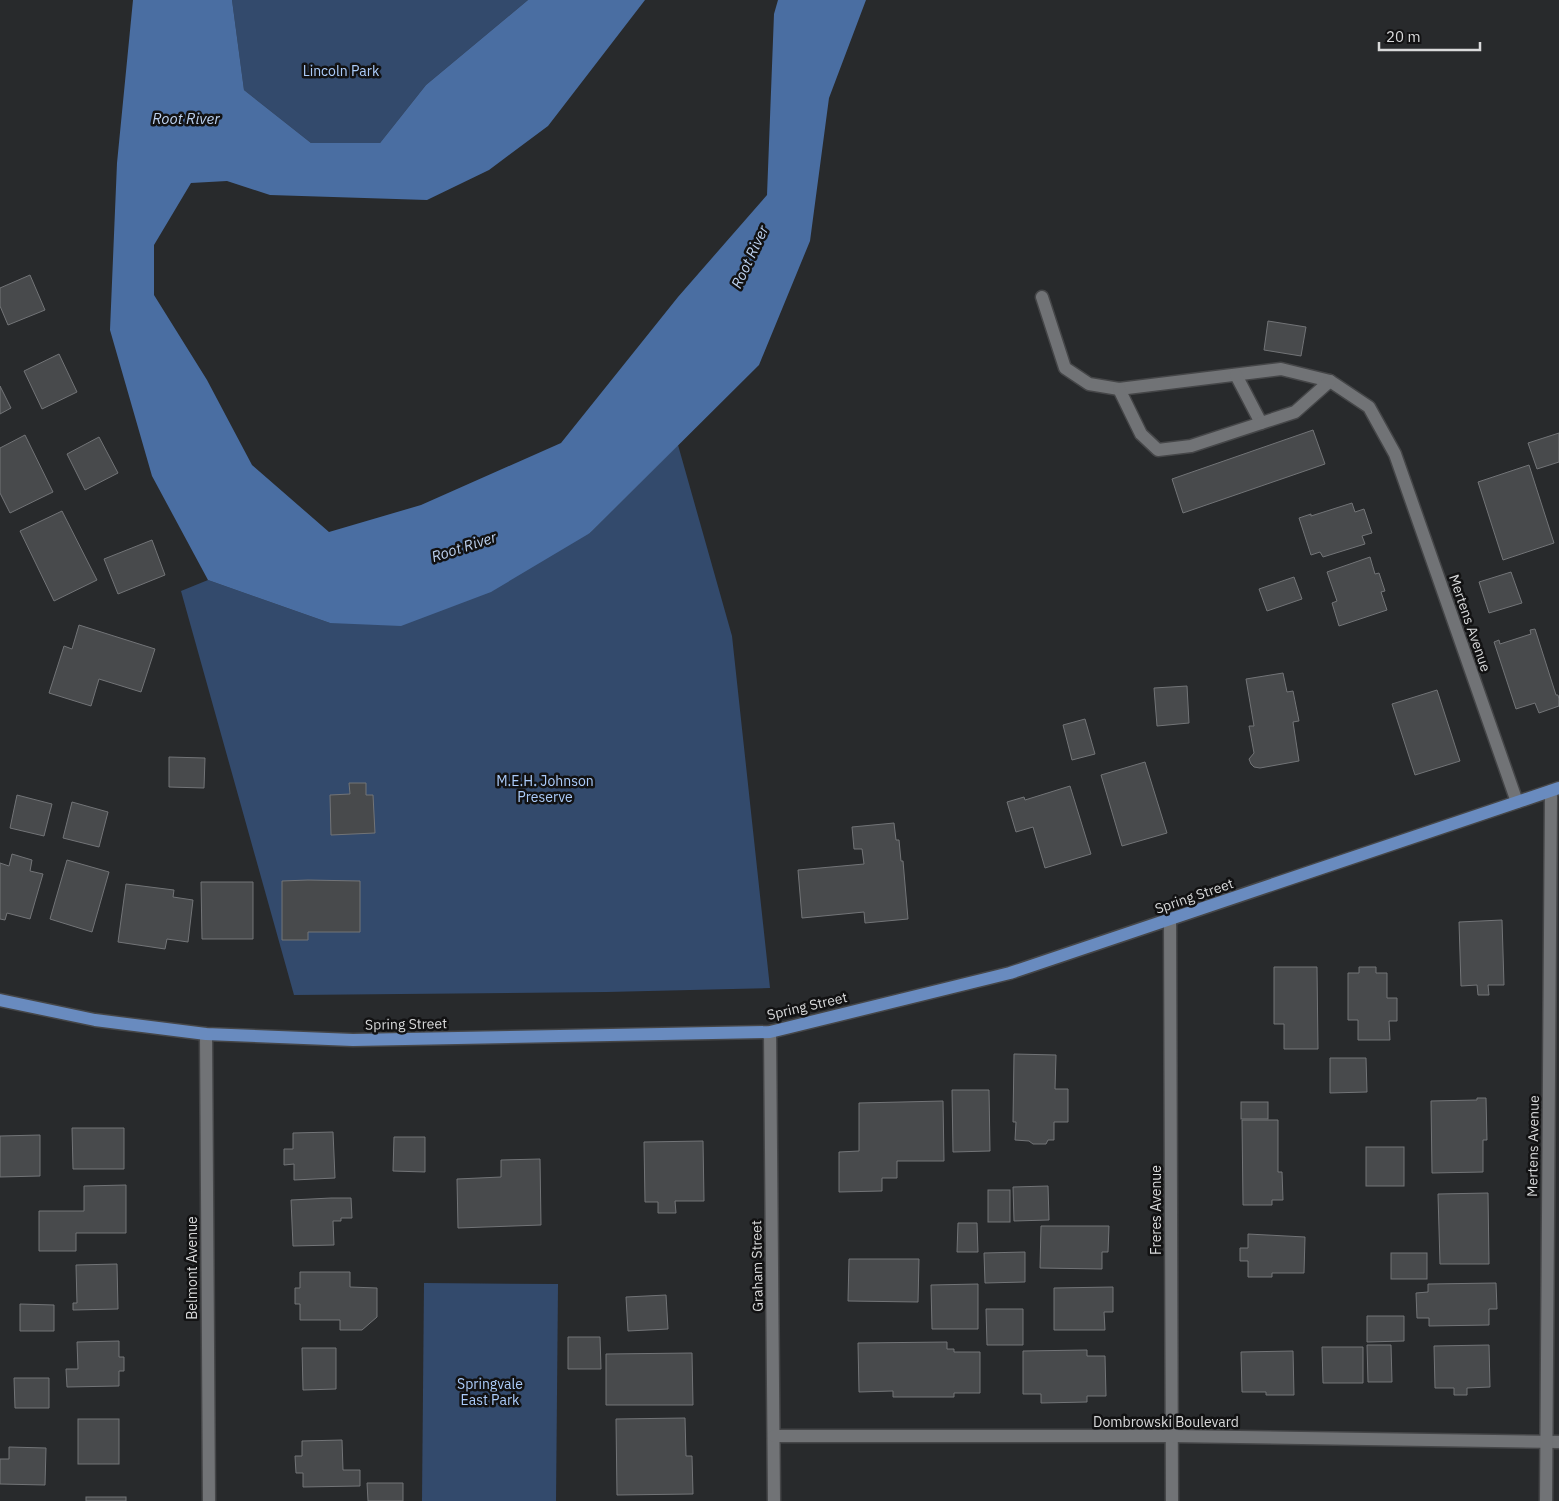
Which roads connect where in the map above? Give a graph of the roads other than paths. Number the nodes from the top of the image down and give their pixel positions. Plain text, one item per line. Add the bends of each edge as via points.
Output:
1 (1042, 297) dead end
2 (1236, 374) junction
3 (1330, 381) junction
4 (1119, 389) junction
5 (1261, 423) junction
6 (1555, 789) edge
7 (1516, 802) junction
8 (1170, 920) junction
9 (0, 1000) edge
10 (770, 1032) junction
11 (206, 1034) junction
12 (1553, 1340) edge
13 (774, 1436) junction
14 (1172, 1436) junction
15 (1559, 1442) edge
16 (1545, 1443) junction
17 (209, 1501) edge
18 (774, 1501) edge
19 (1172, 1501) edge
20 (1546, 1501) edge

1 - 4 street, Mertens Avenue via 1065,368 1089,384
2 - 3 street, Mertens Avenue via 1281,369
2 - 4 street, Mertens Avenue
2 - 5 street
3 - 5 street via 1295,412
3 - 7 street, Mertens Avenue via 1369,407 1395,454
4 - 5 street via 1141,434 1158,450 1192,446
6 - 7 main road, Spring Street
6 - 12 street, Mertens Avenue
7 - 8 main road, Spring Street
8 - 10 main road, Spring Street via 1010,974
8 - 14 street, Freres Avenue
9 - 11 main road, Spring Street via 95,1020
10 - 11 main road, Spring Street via 353,1040
10 - 13 street, Graham Street
11 - 17 street, Belmont Avenue
12 - 16 street, Mertens Avenue
13 - 14 street, Dombrowski Boulevard
13 - 18 street, Graham Street
14 - 16 street, Dombrowski Boulevard
14 - 19 street, Freres Avenue
15 - 16 street, Dombrowski Boulevard
16 - 20 street, Mertens Avenue

